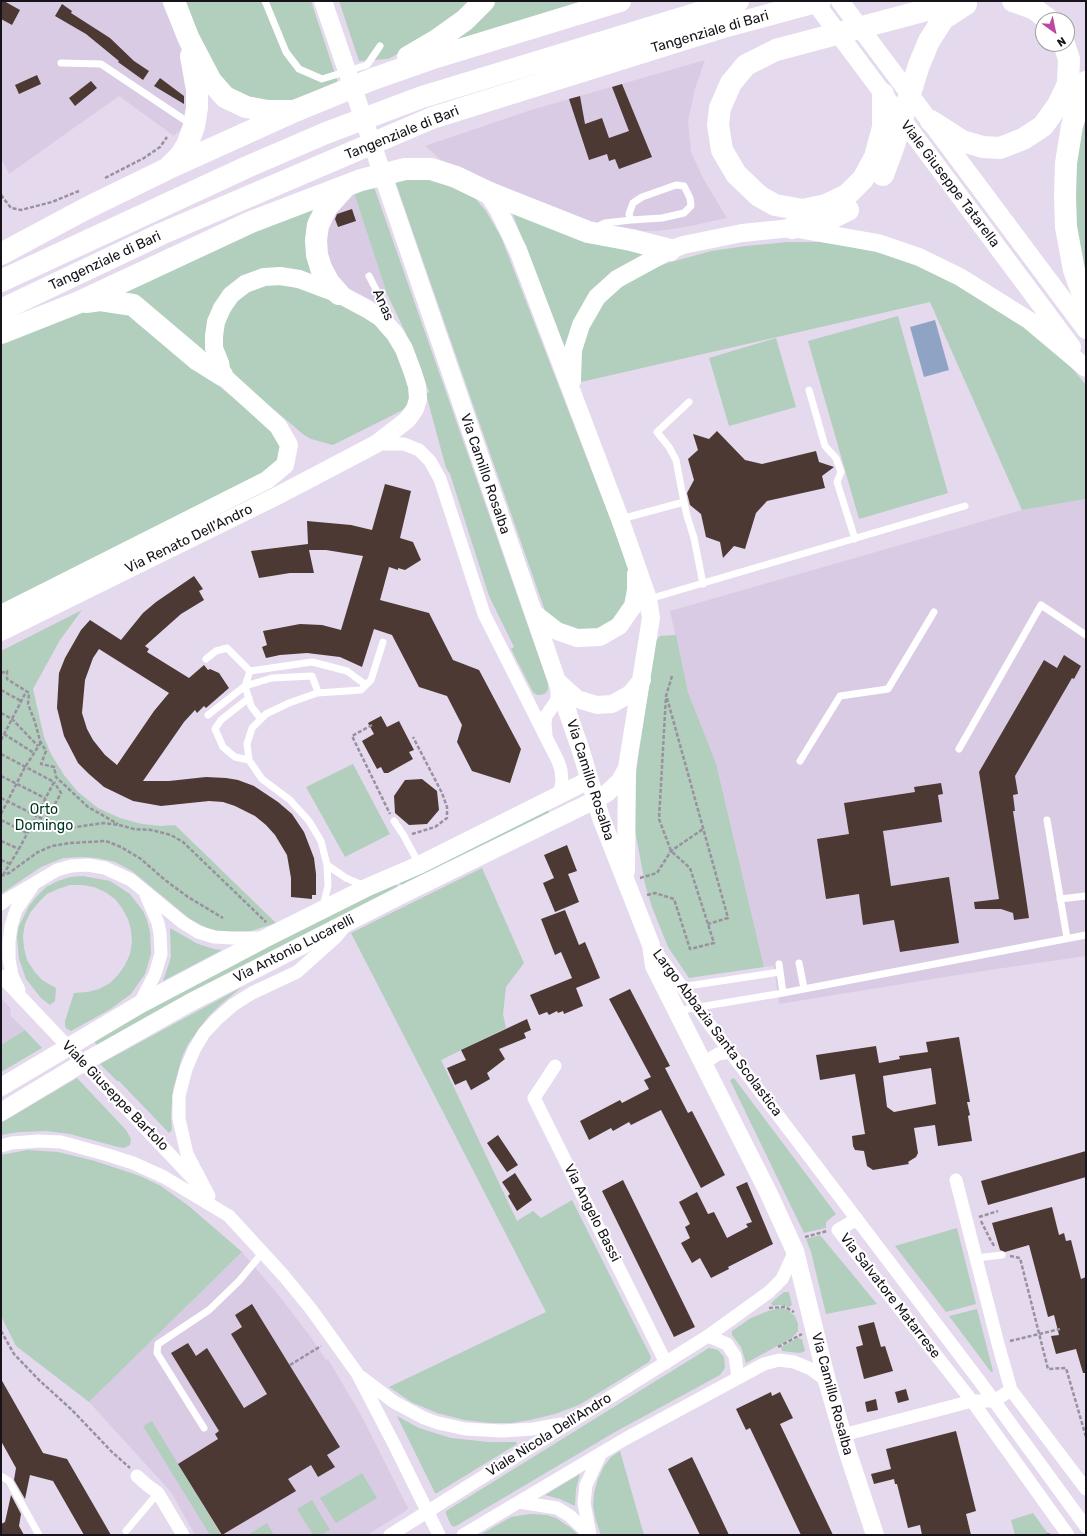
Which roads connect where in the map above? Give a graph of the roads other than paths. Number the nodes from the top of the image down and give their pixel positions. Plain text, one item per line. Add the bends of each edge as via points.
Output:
1 (174, 1) edge
2 (265, 1) edge
3 (323, 1) edge
4 (484, 1) edge
5 (620, 1) edge
6 (738, 1) edge
7 (814, 1) edge
8 (820, 1) edge
9 (840, 1) edge
10 (960, 1) edge
11 (970, 1) edge
12 (1013, 1) edge
13 (1038, 12) edge
14 (188, 37) junction
15 (380, 46) dead end
16 (1067, 52) edge
17 (61, 63) dead end
18 (373, 79) junction
19 (1086, 82) edge
20 (883, 94) junction
21 (295, 111) junction
22 (931, 121) junction
23 (194, 126) junction
24 (169, 168) junction
25 (346, 186) junction
26 (487, 192) junction
27 (631, 220) junction
28 (792, 228) junction
29 (588, 232) junction
30 (670, 250) junction
31 (1, 254) edge
32 (369, 276) dead end
33 (1, 281) edge
34 (339, 294) junction
35 (1086, 302) edge
36 (77, 304) junction
37 (1, 310) edge
38 (1086, 330) edge
39 (1, 333) edge
40 (395, 334) junction
41 (1086, 367) edge
42 (222, 375) junction
43 (572, 390) junction
44 (808, 390) dead end
45 (689, 402) dead end
46 (376, 444) junction
47 (684, 502) junction
48 (966, 506) dead end
49 (620, 519) junction
50 (854, 539) junction
51 (636, 565) junction
52 (703, 584) junction
53 (648, 599) junction
54 (934, 612) dead end
55 (534, 613) junction
56 (1, 614) edge
57 (1, 632) edge
58 (1086, 635) edge
59 (382, 642) dead end
60 (206, 659) dead end
61 (250, 671) junction
62 (642, 680) junction
63 (557, 682) junction
64 (366, 685) junction
65 (245, 686) junction
66 (318, 692) junction
67 (249, 698) junction
68 (208, 715) dead end
69 (261, 719) junction
70 (546, 738) junction
71 (959, 749) dead end
72 (249, 760) junction
73 (800, 761) dead end
74 (627, 768) junction
75 (589, 780) junction
76 (554, 797) junction
77 (595, 800) junction
78 (559, 817) junction
79 (1047, 820) dead end
80 (394, 821) road end
81 (327, 865) junction
82 (419, 865) junction
83 (626, 882) junction
84 (34, 883) junction
85 (368, 887) junction
86 (144, 892) junction
87 (1086, 896) edge
88 (1060, 899) junction
89 (3, 902) edge
90 (16, 910) junction
91 (322, 910) junction
92 (348, 922) junction
93 (1, 928) edge
94 (272, 935) junction
95 (1086, 935) edge
96 (1067, 938) junction
97 (651, 945) joint
98 (800, 963) dead end
99 (1, 976) edge
100 (804, 988) junction
101 (676, 991) junction
102 (783, 993) junction
103 (25, 1002) junction
104 (139, 1004) junction
105 (697, 1007) junction
106 (679, 1015) junction
107 (730, 1052) junction
108 (704, 1063) junction
109 (555, 1066) dead end
110 (1, 1087) edge
111 (1, 1112) edge
112 (1, 1146) edge
113 (956, 1180) dead end
114 (210, 1196) junction
115 (229, 1216) junction
116 (857, 1219) junction
117 (799, 1244) junction
118 (264, 1252) junction
119 (1002, 1255) road end
120 (976, 1258) junction
121 (708, 1336) junction
122 (666, 1363) junction
123 (357, 1373) junction
124 (738, 1378) junction
125 (827, 1380) junction
126 (1011, 1390) junction
127 (972, 1401) junction
128 (994, 1401) junction
129 (568, 1422) junction
130 (204, 1428) dead end
131 (843, 1435) junction
132 (601, 1453) junction
133 (1, 1476) edge
134 (137, 1476) road end
135 (1086, 1490) edge
136 (158, 1493) junction
137 (1065, 1499) junction
138 (519, 1502) junction
139 (1051, 1509) junction
140 (427, 1511) junction
141 (1086, 1527) edge
142 (126, 1531) dead end
143 (590, 1534) edge
144 (39, 1535) edge
145 (182, 1535) edge
146 (390, 1535) edge
147 (439, 1535) edge
148 (463, 1535) edge
149 (875, 1535) edge
150 (1068, 1535) edge

1 - 14 highway
2 - 15 lane via 286,52 299,69 322,79 367,65
3 - 55 street, Via Camillo Rosalba
4 - 18 highway via 437,40
5 - 18 highway
6 - 33 highway, Tangenziale di Bari via 422,97 326,133
7 - 20 street, Viale Giuseppe Tatarella
8 - 37 highway, Tangenziale di Bari via 720,28 432,118 161,234
9 - 22 street, Viale Giuseppe Tatarella
10 - 20 highway via 776,50 746,65 731,83 720,108 718,125 722,150 736,174 758,196 775,205 803,210 826,205 847,195 864,179 875,156 883,127
11 - 28 highway via 943,19 929,41 885,171 875,188 857,206 815,224
12 - 13 highway
14 - 21 highway via 211,81 225,97 246,107 268,111
14 - 23 highway via 197,90
16 - 22 highway via 1069,59 1068,84 1058,105 1043,126 1023,139 1000,148 983,147 962,141
17 - 23 lane via 101,64
18 - 21 highway
19 - 35 highway via 1072,126 1064,196 1066,227 1074,270
20 - 41 street, Viale Giuseppe Tatarella
21 - 24 highway
22 - 38 street, Viale Giuseppe Tatarella
23 - 24 highway via 181,155
24 - 31 highway
25 - 26 highway via 404,169 431,170 456,177
25 - 34 highway via 327,207 318,224 316,240 321,268
25 - 36 highway via 251,222
26 - 29 highway
26 - 43 street via 518,250
27 - 27 lane via 629,214 633,203 642,197 676,185 684,186 691,206 684,213 662,218
27 - 29 lane via 604,223
28 - 30 street via 742,233
28 - 41 street via 878,243 919,257 960,277 1030,321
29 - 30 highway
30 - 43 street via 617,280 597,297 581,325 573,350
32 - 40 lane, Anas via 387,311
34 - 40 street, Via Renato Dell'Andro via 381,318
34 - 42 street, Via Renato Dell'Andro via 299,279 280,276 264,277 245,284 231,295 216,322 214,348
36 - 39 highway
36 - 42 highway via 100,300 133,305 198,360
40 - 46 street, Via Renato Dell'Andro via 413,373 418,399 416,409 407,420
42 - 56 street, Via Renato Dell'Andro via 278,426 289,445 285,465 267,480
43 - 49 street
44 - 50 lane via 825,446 836,458 841,472 837,482
45 - 47 lane via 657,432 670,447 676,460
46 - 57 street, Via Renato Dell'Andro via 277,496
46 - 70 street via 404,444 419,450 430,461 440,479 484,614
47 - 49 lane
47 - 52 lane
48 - 50 lane
49 - 51 street
50 - 52 lane
51 - 53 street
51 - 55 street via 636,590 632,606 619,626 600,637 577,638 557,631
52 - 53 lane
53 - 62 street via 651,618
54 - 73 lane via 888,689 840,696
55 - 63 street, Via Camillo Rosalba
58 - 71 lane via 1041,606
59 - 64 lane via 371,680
60 - 61 lane via 216,651 227,648
61 - 64 lane via 312,662 347,671
61 - 65 lane
62 - 63 street via 630,694 612,704 597,705 577,700
62 - 74 street
63 - 70 street via 557,700 546,716
63 - 75 street, Via Camillo Rosalba
64 - 66 lane via 361,690
65 - 66 lane via 272,678 312,676
65 - 67 lane
65 - 68 lane
66 - 69 lane via 289,703
67 - 69 lane via 251,706
67 - 72 lane via 221,720 215,729 223,747 235,757
69 - 72 lane via 252,728 247,744
70 - 76 street via 561,770 562,782
72 - 81 lane via 262,779 290,800 309,821 321,841
74 - 77 street, Via Antonio Lucarelli via 620,781
74 - 83 street
75 - 76 street, Via Antonio Lucarelli
75 - 77 street, Via Camillo Rosalba
76 - 78 street
76 - 82 street, Via Antonio Lucarelli
77 - 78 street, Via Antonio Lucarelli
77 - 83 street, Via Camillo Rosalba
78 - 92 street, Via Antonio Lucarelli
79 - 88 lane
80 - 82 lane
81 - 85 lane via 346,878
81 - 91 lane via 328,886
82 - 85 street, Via Antonio Lucarelli
83 - 97 street, Via Camillo Rosalba
84 - 86 street via 57,870 88,865 117,873 131,880
84 - 89 street
84 - 90 street
85 - 91 street, Via Antonio Lucarelli
86 - 94 street via 198,932 214,937 232,938
86 - 104 street via 158,923 161,954 156,974
87 - 88 lane
88 - 96 lane
90 - 93 street
90 - 103 street via 11,926 9,959 12,976
91 - 94 street, Via Antonio Lucarelli
92 - 111 street, Via Antonio Lucarelli via 191,1002
92 - 114 street via 335,938 297,972 233,1005 204,1033 194,1050 179,1096 180,1120 187,1154
94 - 104 street, Via Antonio Lucarelli
95 - 96 lane
96 - 100 lane
97 - 101 street, Largo Abbazia Santa Scolastica via 654,966
98 - 100 lane
99 - 103 street, Viale Giuseppe Bartolo
100 - 102 lane
101 - 102 lane via 780,968
101 - 105 street, Largo Abbazia Santa Scolastica
101 - 106 street, Largo Abbazia Santa Scolastica
102 - 105 lane
103 - 114 street, Viale Giuseppe Bartolo
104 - 110 street, Via Antonio Lucarelli
105 - 106 lane via 687,1009
105 - 107 street, Largo Abbazia Santa Scolastica
106 - 108 street, Largo Abbazia Santa Scolastica
107 - 108 street via 718,1054
107 - 116 street, Largo Abbazia Santa Scolastica
108 - 117 street, Largo Abbazia Santa Scolastica via 769,1194
109 - 122 street, Via Angelo Bassi via 534,1098
112 - 115 street via 39,1141 61,1142 100,1152 164,1177
113 - 120 street
114 - 115 street, Viale Giuseppe Bartolo
115 - 118 street
116 - 127 street, Via Salvatore Matarrese via 838,1230
116 - 128 street, Via Salvatore Matarrese
117 - 121 street, Viale Nicola Dell'Andro via 782,1279 769,1292
117 - 125 street, Via Camillo Rosalba
118 - 123 street via 311,1309
118 - 130 lane via 209,1310 158,1344 157,1353
119 - 120 lane
120 - 126 street
121 - 122 street, Viale Nicola Dell'Andro
121 - 124 street via 727,1344 735,1356
122 - 129 street, Viale Nicola Dell'Andro
123 - 129 street via 394,1402 438,1423 466,1429 502,1431 533,1429
123 - 140 street
124 - 125 street via 764,1364 779,1360 800,1364
124 - 132 street
125 - 131 street, Via Camillo Rosalba
126 - 128 street
126 - 135 street
127 - 128 street
127 - 131 street
127 - 139 street, Via Salvatore Matarrese
128 - 137 street, Via Salvatore Matarrese
129 - 140 street, Viale Nicola Dell'Andro
131 - 149 street, Via Camillo Rosalba
132 - 138 street
132 - 143 street via 586,1485 584,1503
133 - 144 lane via 9,1481
134 - 136 street via 143,1488
135 - 137 street
136 - 142 lane
136 - 145 street
137 - 139 street
137 - 141 street, Via Salvatore Matarrese
138 - 143 street via 557,1508
138 - 148 street
139 - 150 street, Via Salvatore Matarrese
140 - 146 street, Viale Nicola Dell'Andro
140 - 147 street

